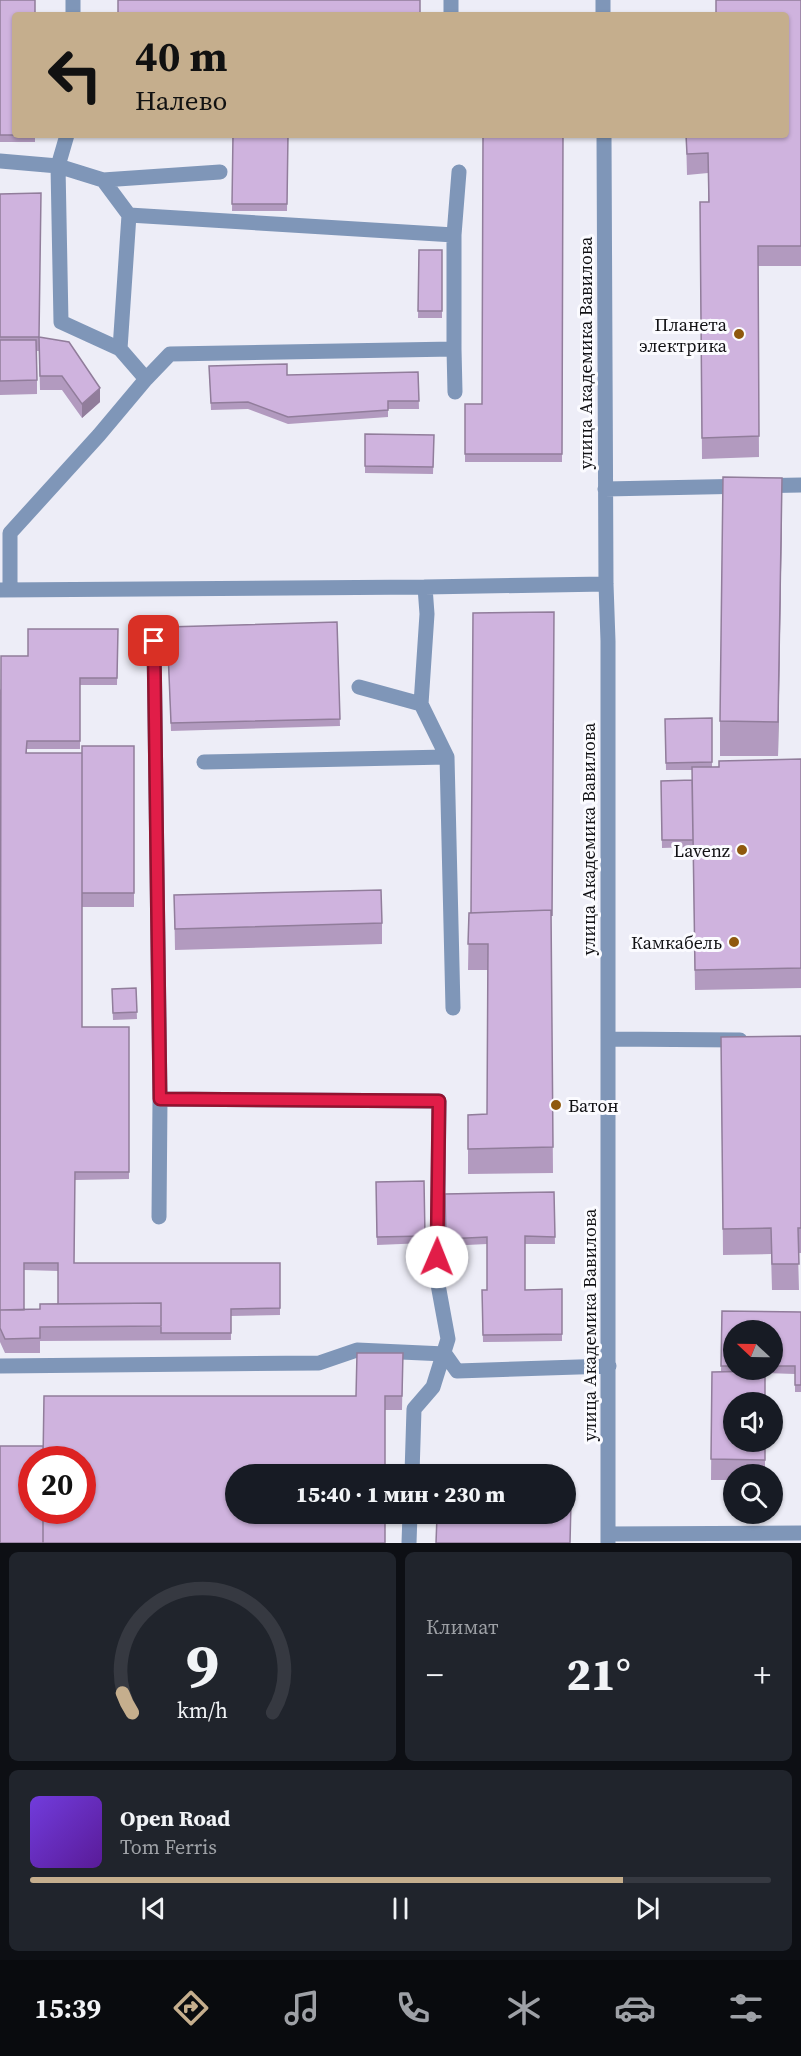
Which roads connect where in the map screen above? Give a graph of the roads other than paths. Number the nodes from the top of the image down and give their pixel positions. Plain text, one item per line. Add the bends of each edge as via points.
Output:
1 (66, 138) edge
2 (604, 138) edge
3 (0, 161) edge
4 (58, 166) junction
5 (219, 172) dead end
6 (459, 172) dead end
7 (103, 180) junction
8 (129, 215) junction
9 (454, 235) junction
10 (120, 349) junction
11 (454, 350) junction
12 (146, 379) junction
13 (455, 392) dead end
14 (801, 485) edge
15 (605, 489) junction
16 (606, 584) junction
17 (425, 587) junction
18 (5, 590) edge
19 (154, 641) dead end
20 (359, 687) dead end
21 (421, 704) junction
22 (447, 757) junction
23 (204, 762) dead end
24 (453, 1008) dead end
25 (608, 1039) junction
26 (756, 1040) edge
27 (160, 1099) junction
28 (159, 1217) dead end
29 (445, 1354) junction
30 (0, 1366) edge
31 (609, 1366) junction
32 (412, 1464) edge
33 (410, 1524) edge
34 (801, 1533) edge
35 (608, 1539) edge
36 (409, 1543) edge

1 - 4 street
2 - 15 street, улица Академика Вавилова
3 - 4 street
4 - 7 street
4 - 10 street via 61,322
5 - 7 street
6 - 9 street
7 - 8 street
8 - 9 street
8 - 10 street
9 - 11 street
10 - 12 street
11 - 12 street via 170,354
11 - 13 street
12 - 18 street via 10,533
14 - 15 street
15 - 16 street, улица Академика Вавилова
16 - 17 street
16 - 25 street, улица Академика Вавилова
17 - 18 street
17 - 21 street
19 - 27 street
20 - 21 street
21 - 22 street
22 - 23 street
22 - 24 street
25 - 26 street
25 - 31 street, улица Академика Вавилова
27 - 28 street
27 - 29 street via 439,1101 437,1279 448,1339
29 - 30 street via 357,1350 319,1363
29 - 31 street via 457,1371
29 - 32 street via 433,1387 414,1409
31 - 35 street, улица Академика Вавилова
33 - 36 street
34 - 35 street

